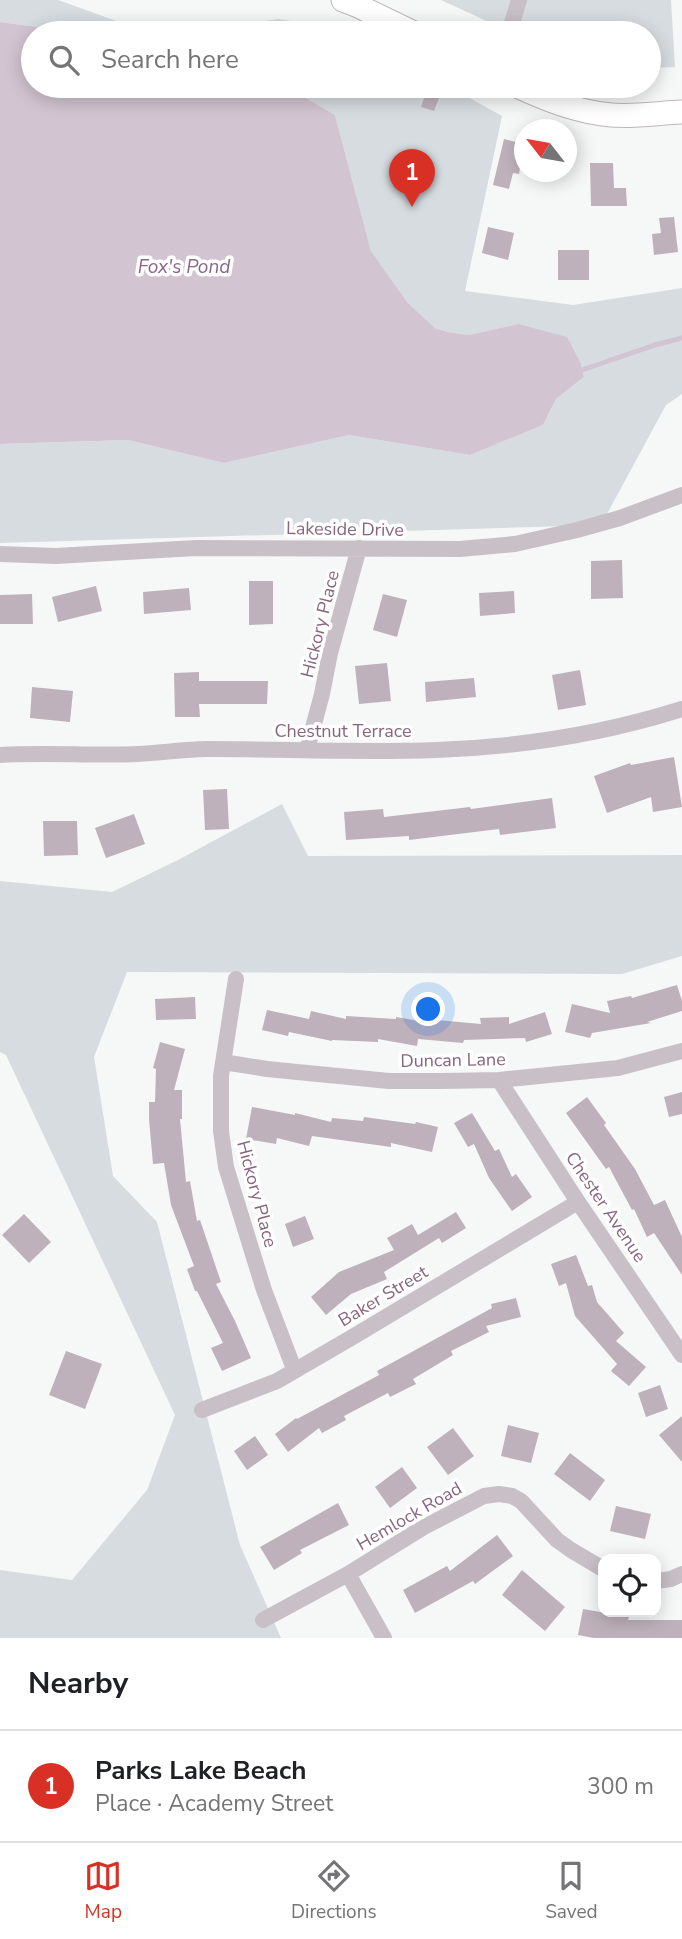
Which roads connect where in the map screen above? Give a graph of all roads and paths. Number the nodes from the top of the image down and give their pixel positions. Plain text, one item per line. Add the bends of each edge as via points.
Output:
1 (343, 0) edge
2 (519, 0) edge
3 (389, 21) edge
4 (513, 21) edge
5 (543, 98) edge
6 (682, 112) edge
7 (682, 495) edge
8 (359, 548) junction
9 (0, 554) edge
10 (682, 709) edge
11 (307, 750) junction
12 (0, 755) edge
13 (236, 979) dead end
14 (682, 1051) edge
15 (223, 1062) junction
16 (499, 1080) junction
17 (578, 1202) junction
18 (681, 1350) edge
19 (294, 1370) junction
20 (202, 1410) dead end
21 (598, 1566) edge
22 (348, 1574) junction
23 (682, 1574) edge
24 (661, 1580) edge
25 (263, 1620) dead end
26 (382, 1636) edge

1 - 3 street
2 - 4 street
5 - 6 street via 613,115
7 - 8 street, Lakeside Drive via 621,518 515,544 460,549
8 - 9 street, Lakeside Drive
8 - 11 street, Hickory Place
10 - 11 street, Chestnut Terrace via 637,723 504,745
11 - 12 street, Chestnut Terrace
13 - 15 street, Hickory Place
14 - 16 street, Duncan Lane via 618,1068
15 - 16 street, Duncan Lane via 389,1081
15 - 19 street, Hickory Place via 221,1131 226,1167
16 - 17 street, Chester Avenue
17 - 18 street, Chester Avenue
17 - 19 street, Baker Street
19 - 20 street, Baker Street
21 - 22 street, Hemlock Road via 557,1540 521,1501 499,1494 463,1506
22 - 25 street, Hemlock Road
22 - 26 street
23 - 24 street

